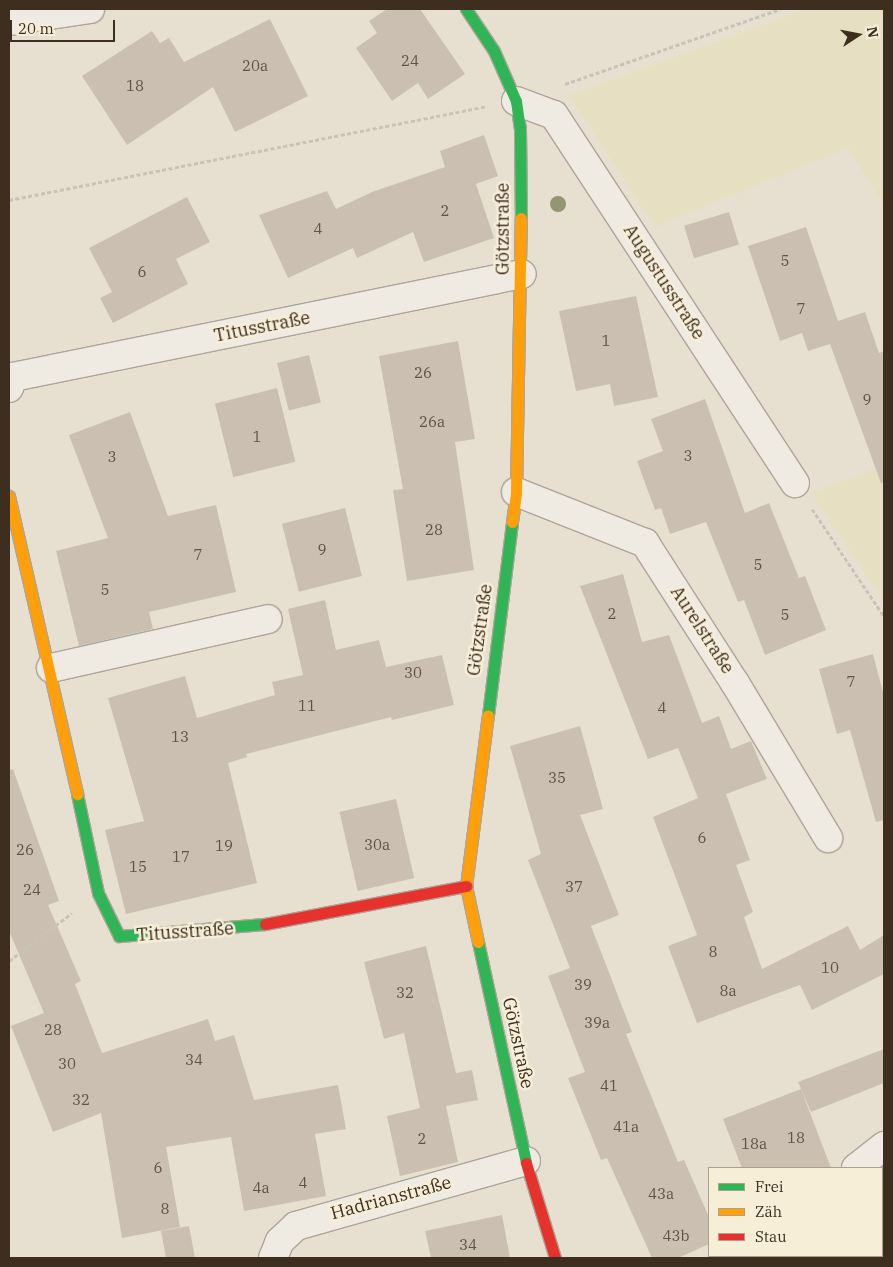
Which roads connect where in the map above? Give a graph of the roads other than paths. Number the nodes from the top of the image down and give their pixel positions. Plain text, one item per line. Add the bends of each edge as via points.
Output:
1 (90, 9) edge
2 (466, 9) edge
3 (9, 21) edge
4 (516, 101) junction
5 (522, 274) junction
6 (9, 388) edge
7 (795, 483) road end
8 (516, 492) junction
9 (9, 496) edge
10 (268, 619) dead end
11 (51, 668) junction
12 (828, 838) dead end
13 (466, 886) junction
14 (884, 1146) edge
15 (526, 1161) junction
16 (857, 1167) edge
17 (273, 1258) edge
18 (555, 1258) edge

1 - 3 street
2 - 4 street, Götzstraße via 494,51
4 - 5 street, Götzstraße via 520,128
4 - 7 street, Augustusstraße via 554,115
5 - 6 street, Titusstraße via 13,377
5 - 8 street, Götzstraße
8 - 12 street, Aurelstraße via 645,543 735,683
8 - 13 street, Götzstraße
9 - 11 street, Titusstraße
10 - 11 street
11 - 13 street, Titusstraße via 98,893 119,936 244,928
13 - 15 street, Götzstraße
14 - 16 street
15 - 17 street, Hadrianstraße via 296,1226 280,1241
15 - 18 street, Götzstraße

